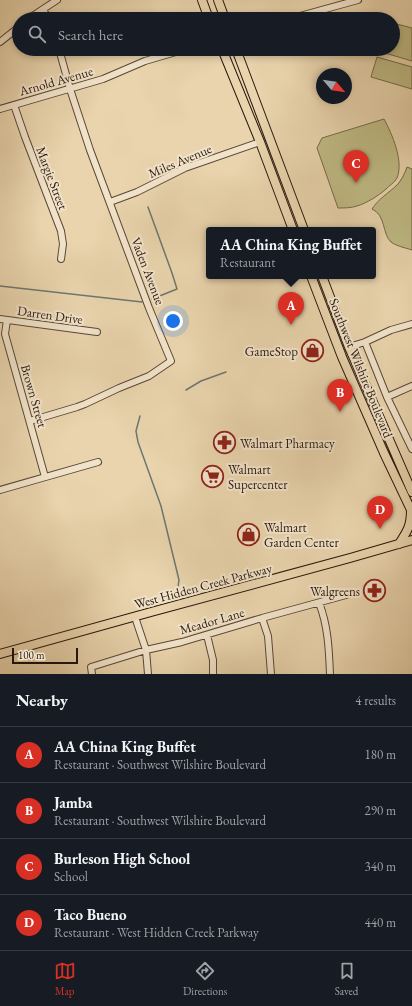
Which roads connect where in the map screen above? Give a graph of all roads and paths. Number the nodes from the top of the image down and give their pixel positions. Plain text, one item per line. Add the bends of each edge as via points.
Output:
1 (57, 0) edge
2 (202, 0) edge
3 (218, 0) edge
4 (358, 0) edge
5 (43, 9) junction
6 (38, 12) edge
7 (44, 12) edge
8 (206, 12) edge
9 (222, 12) edge
10 (314, 12) edge
11 (12, 32) edge
12 (0, 42) edge
13 (61, 56) edge
14 (162, 56) edge
15 (225, 56) edge
16 (239, 56) edge
17 (70, 89) junction
18 (14, 105) junction
19 (0, 109) edge
20 (260, 142) junction
21 (110, 202) junction
22 (293, 227) edge
23 (303, 227) edge
24 (61, 259) dead end
25 (312, 279) edge
26 (323, 279) edge
27 (3, 319) edge
28 (412, 324) edge
29 (97, 332) dead end
30 (365, 342) junction
31 (349, 347) junction
32 (346, 365) junction
33 (412, 386) edge
34 (387, 397) junction
35 (371, 398) junction
36 (30, 421) junction
37 (412, 449) edge
38 (98, 462) dead end
39 (45, 477) junction
40 (0, 490) edge
41 (412, 492) edge
42 (411, 510) edge
43 (412, 540) edge
44 (399, 544) junction
45 (346, 595) dead end
46 (319, 603) junction
47 (135, 617) junction
48 (262, 618) junction
49 (207, 634) junction
50 (146, 650) junction
51 (0, 654) edge
52 (92, 674) edge
53 (148, 674) edge
54 (213, 674) edge
55 (271, 674) edge
56 (330, 674) edge

1 - 5 street
2 - 8 main road
3 - 9 main road
4 - 10 street
5 - 6 street
5 - 7 street
11 - 12 street
13 - 17 street, Vaden Avenue
14 - 17 street, Arnold Avenue
15 - 20 main road
16 - 23 main road
17 - 18 street, Arnold Avenue
17 - 21 street, Vaden Avenue
18 - 19 street, Arnold Avenue
18 - 24 street, Margie Street via 61,231
20 - 21 street, Miles Avenue via 185,168 137,192
20 - 22 main road
21 - 36 street, Vaden Avenue via 171,360 149,376 85,404
25 - 32 main road, Southwest Wilshire Boulevard
26 - 31 main road, Southwest Wilshire Boulevard
27 - 29 street, Darren Drive
27 - 36 street, Brown Street
28 - 30 street
30 - 31 street
30 - 34 street
31 - 35 main road, Southwest Wilshire Boulevard
32 - 35 main road via 352,368 363,392
32 - 42 main road, Southwest Wilshire Boulevard
33 - 34 street
34 - 37 street
35 - 41 main road, Southwest Wilshire Boulevard
36 - 39 street, Brown Street
38 - 39 street
39 - 40 street
42 - 44 main road via 409,529
43 - 44 main road, West Hidden Creek Parkway
44 - 47 main road, West Hidden Creek Parkway
45 - 46 street, Meador Lane
46 - 48 street, Meador Lane
46 - 56 street via 327,635
47 - 50 street
47 - 51 main road, West Hidden Creek Parkway
48 - 49 street, Meador Lane
48 - 55 street via 268,636
49 - 50 street, Meador Lane
49 - 54 street via 213,660
50 - 52 street, Meador Lane via 91,667
50 - 53 street

